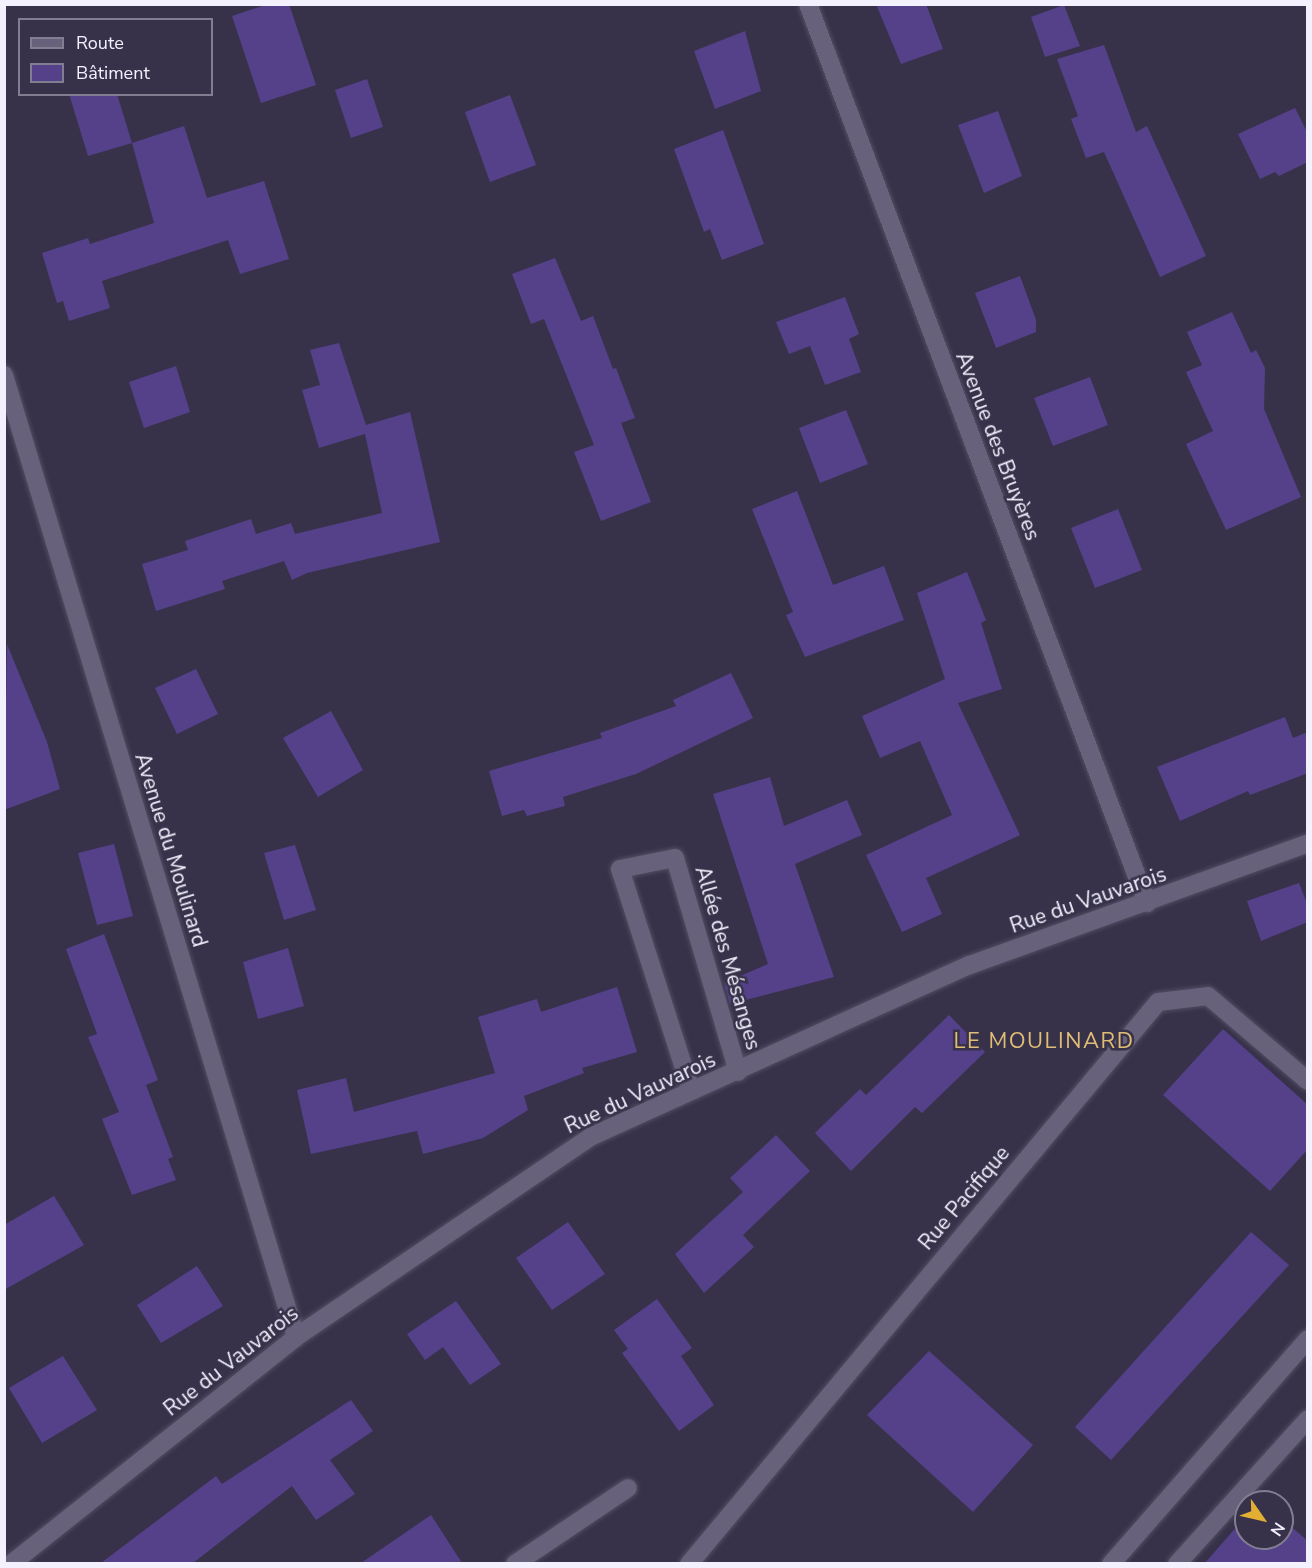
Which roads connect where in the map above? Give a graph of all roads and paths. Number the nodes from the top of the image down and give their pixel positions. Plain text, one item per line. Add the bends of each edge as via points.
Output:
1 (808, 4) edge
2 (4, 375) edge
3 (1308, 843) edge
4 (1147, 903) junction
5 (738, 1072) junction
6 (1308, 1081) edge
7 (691, 1090) junction
8 (296, 1337) junction
9 (1308, 1339) edge
10 (1308, 1419) edge
11 (628, 1488) dead end
12 (11, 1563) edge
13 (515, 1563) edge
14 (689, 1563) edge
15 (1111, 1563) edge
16 (1177, 1563) edge

1 - 4 street, Avenue des Bruyères
2 - 8 street, Avenue du Moulinard
3 - 4 street, Rue du Vauvarois
4 - 5 street, Rue du Vauvarois via 970,965
5 - 7 street, Rue du Vauvarois
5 - 7 street, Allée des Mésanges via 675,858 621,869
6 - 14 street, Rue Pacifique via 1208,996 1158,1002
7 - 8 street, Rue du Vauvarois via 590,1137
8 - 12 street, Rue du Vauvarois
9 - 15 street
10 - 16 street
11 - 13 street

